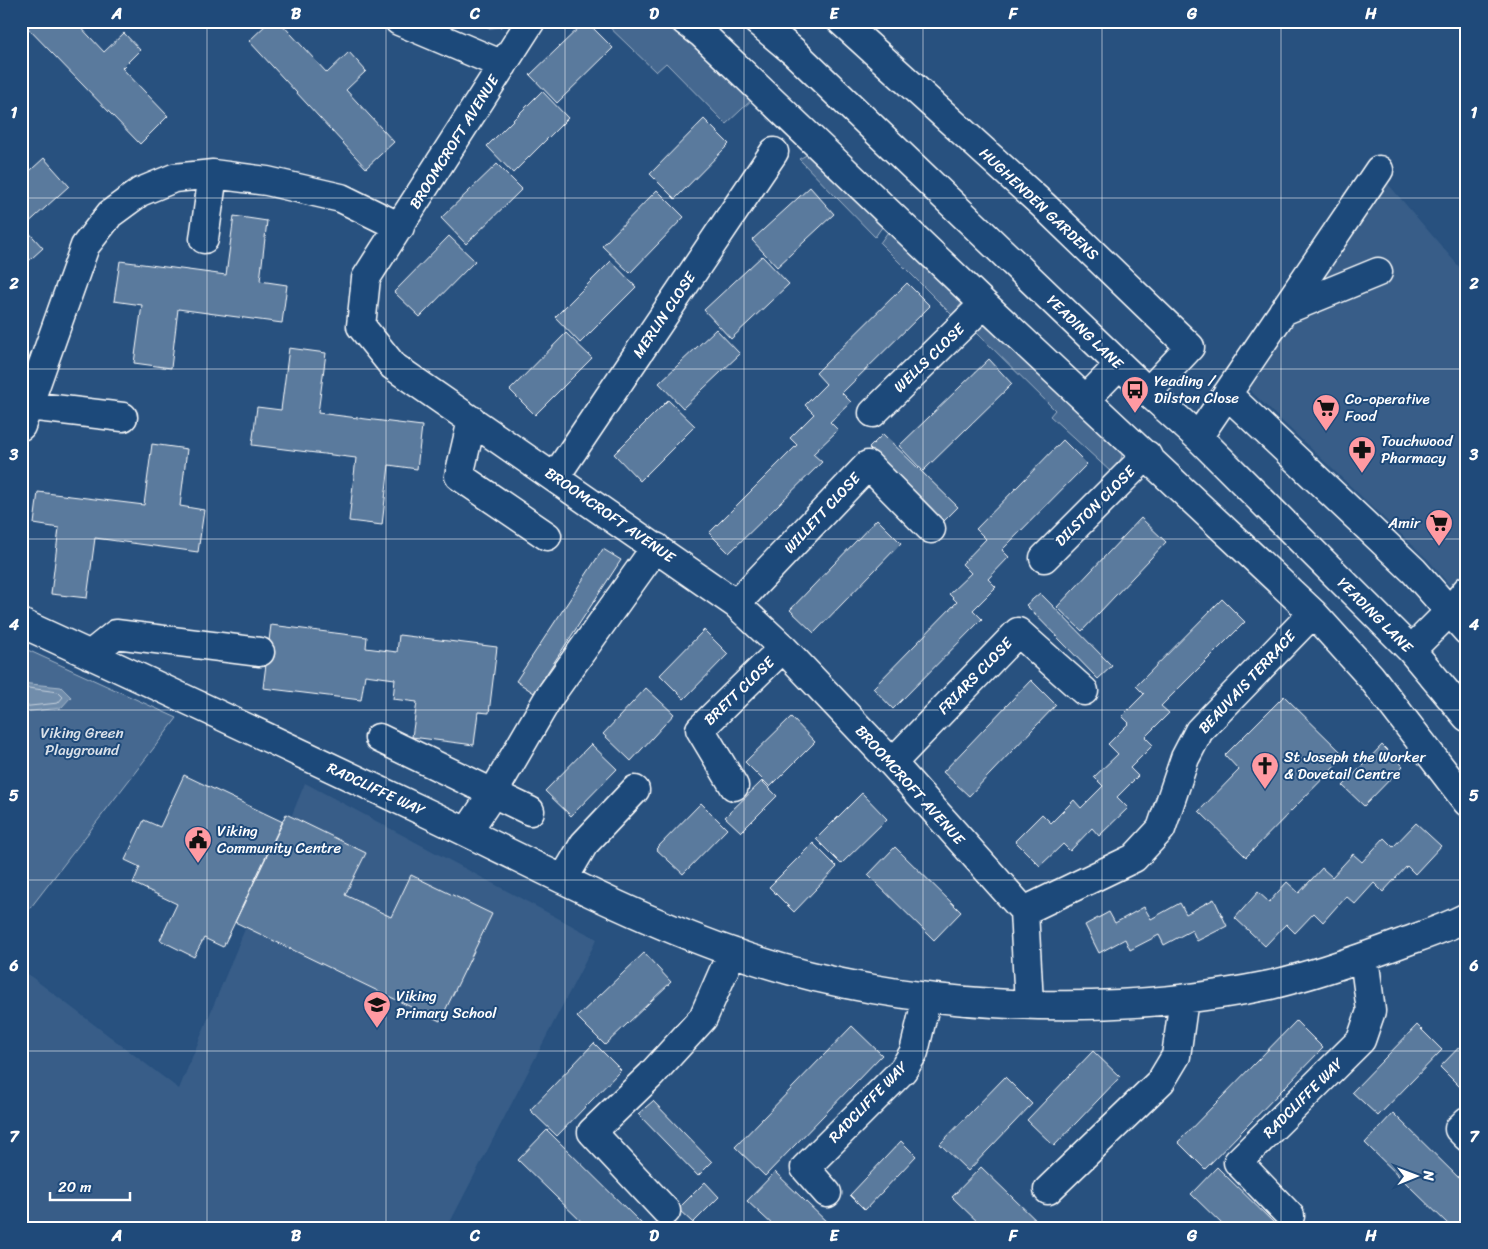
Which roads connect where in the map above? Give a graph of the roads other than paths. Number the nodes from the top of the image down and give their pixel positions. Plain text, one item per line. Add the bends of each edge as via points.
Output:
1 (399, 21) edge
2 (531, 21) edge
3 (685, 21) edge
4 (757, 21) edge
5 (841, 21) edge
6 (503, 65) junction
7 (774, 152) dead end
8 (1379, 170) dead end
9 (213, 174) junction
10 (400, 227) junction
11 (204, 239) dead end
12 (1378, 272) dead end
13 (984, 304) junction
14 (1283, 310) junction
15 (1119, 365) junction
16 (1148, 392) junction
17 (1227, 394) junction
18 (1086, 399) junction
19 (873, 413) dead end
20 (25, 416) edge
21 (123, 417) dead end
22 (472, 420) junction
23 (1198, 437) junction
24 (1147, 455) junction
25 (554, 477) junction
26 (931, 529) dead end
27 (547, 536) dead end
28 (656, 547) junction
29 (1044, 558) dead end
30 (1467, 590) edge
31 (736, 604) junction
32 (1313, 612) junction
33 (1458, 621) edge
34 (21, 623) edge
35 (783, 648) junction
36 (1411, 650) junction
37 (260, 652) dead end
38 (90, 654) junction
39 (1084, 692) dead end
40 (1467, 717) edge
41 (379, 738) dead end
42 (892, 763) junction
43 (734, 786) dead end
44 (635, 790) dead end
45 (493, 793) junction
46 (1467, 802) edge
47 (530, 810) dead end
48 (467, 832) junction
49 (564, 878) junction
50 (1024, 911) junction
51 (1467, 918) edge
52 (732, 952) junction
53 (1364, 957) junction
54 (927, 997) junction
55 (1184, 999) junction
56 (1029, 1004) junction
57 (1467, 1121) edge
58 (1467, 1137) edge
59 (1048, 1190) dead end
60 (827, 1193) dead end
61 (666, 1211) dead end
62 (1290, 1216) dead end

1 - 6 street
2 - 6 street, BROOMCROFT AVENUE
3 - 13 street
4 - 15 street, YEADING LANE via 801,59
5 - 16 street, HUGHENDEN GARDENS via 1043,205 1190,347
6 - 10 street, BROOMCROFT AVENUE
7 - 25 street, MERLIN CLOSE
8 - 14 street
9 - 10 street via 267,181 341,198
9 - 11 street
9 - 20 street via 174,178 140,192 110,214 85,246
10 - 22 street, BROOMCROFT AVENUE via 366,278 361,326 393,366
12 - 14 street
13 - 18 street
13 - 19 street, WELLS CLOSE
14 - 17 street
15 - 16 street, YEADING LANE
15 - 18 street
16 - 23 street, YEADING LANE
17 - 23 street
17 - 33 street via 1414,570
18 - 24 street
20 - 21 street
22 - 25 street, BROOMCROFT AVENUE
22 - 27 street via 459,476
23 - 36 street, YEADING LANE
24 - 29 street, DILSTON CLOSE
24 - 32 street
25 - 28 street, BROOMCROFT AVENUE
26 - 31 street, WILLETT CLOSE via 868,465
28 - 31 street, BROOMCROFT AVENUE
28 - 45 street via 549,697
30 - 33 street
31 - 35 street, BROOMCROFT AVENUE
32 - 46 street via 1371,677
32 - 50 street, BEAUVAIS TERRACE via 1199,731 1185,758 1161,829 1134,858
33 - 36 street
34 - 38 street, RADCLIFFE WAY
35 - 42 street, BROOMCROFT AVENUE
35 - 43 street, BRETT CLOSE via 700,729
36 - 40 street, YEADING LANE
37 - 38 street via 116,634
38 - 48 street, RADCLIFFE WAY
39 - 42 street, FRIARS CLOSE via 1018,632
41 - 45 street
42 - 50 street, BROOMCROFT AVENUE
44 - 49 street via 584,844
45 - 47 street
45 - 48 street
48 - 49 street, RADCLIFFE WAY
49 - 52 street, RADCLIFFE WAY via 654,922
50 - 56 street
51 - 53 street, RADCLIFFE WAY
52 - 54 street, RADCLIFFE WAY via 831,981
52 - 61 street via 703,1018 651,1075 592,1132
53 - 55 street, RADCLIFFE WAY via 1272,984
53 - 62 street, RADCLIFFE WAY via 1370,1011 1361,1040 1238,1162
54 - 56 street, RADCLIFFE WAY
54 - 60 street, RADCLIFFE WAY via 914,1052 903,1070 805,1168
55 - 56 street, RADCLIFFE WAY
55 - 59 street via 1176,1056 1161,1081
57 - 58 street via 1459,1129

